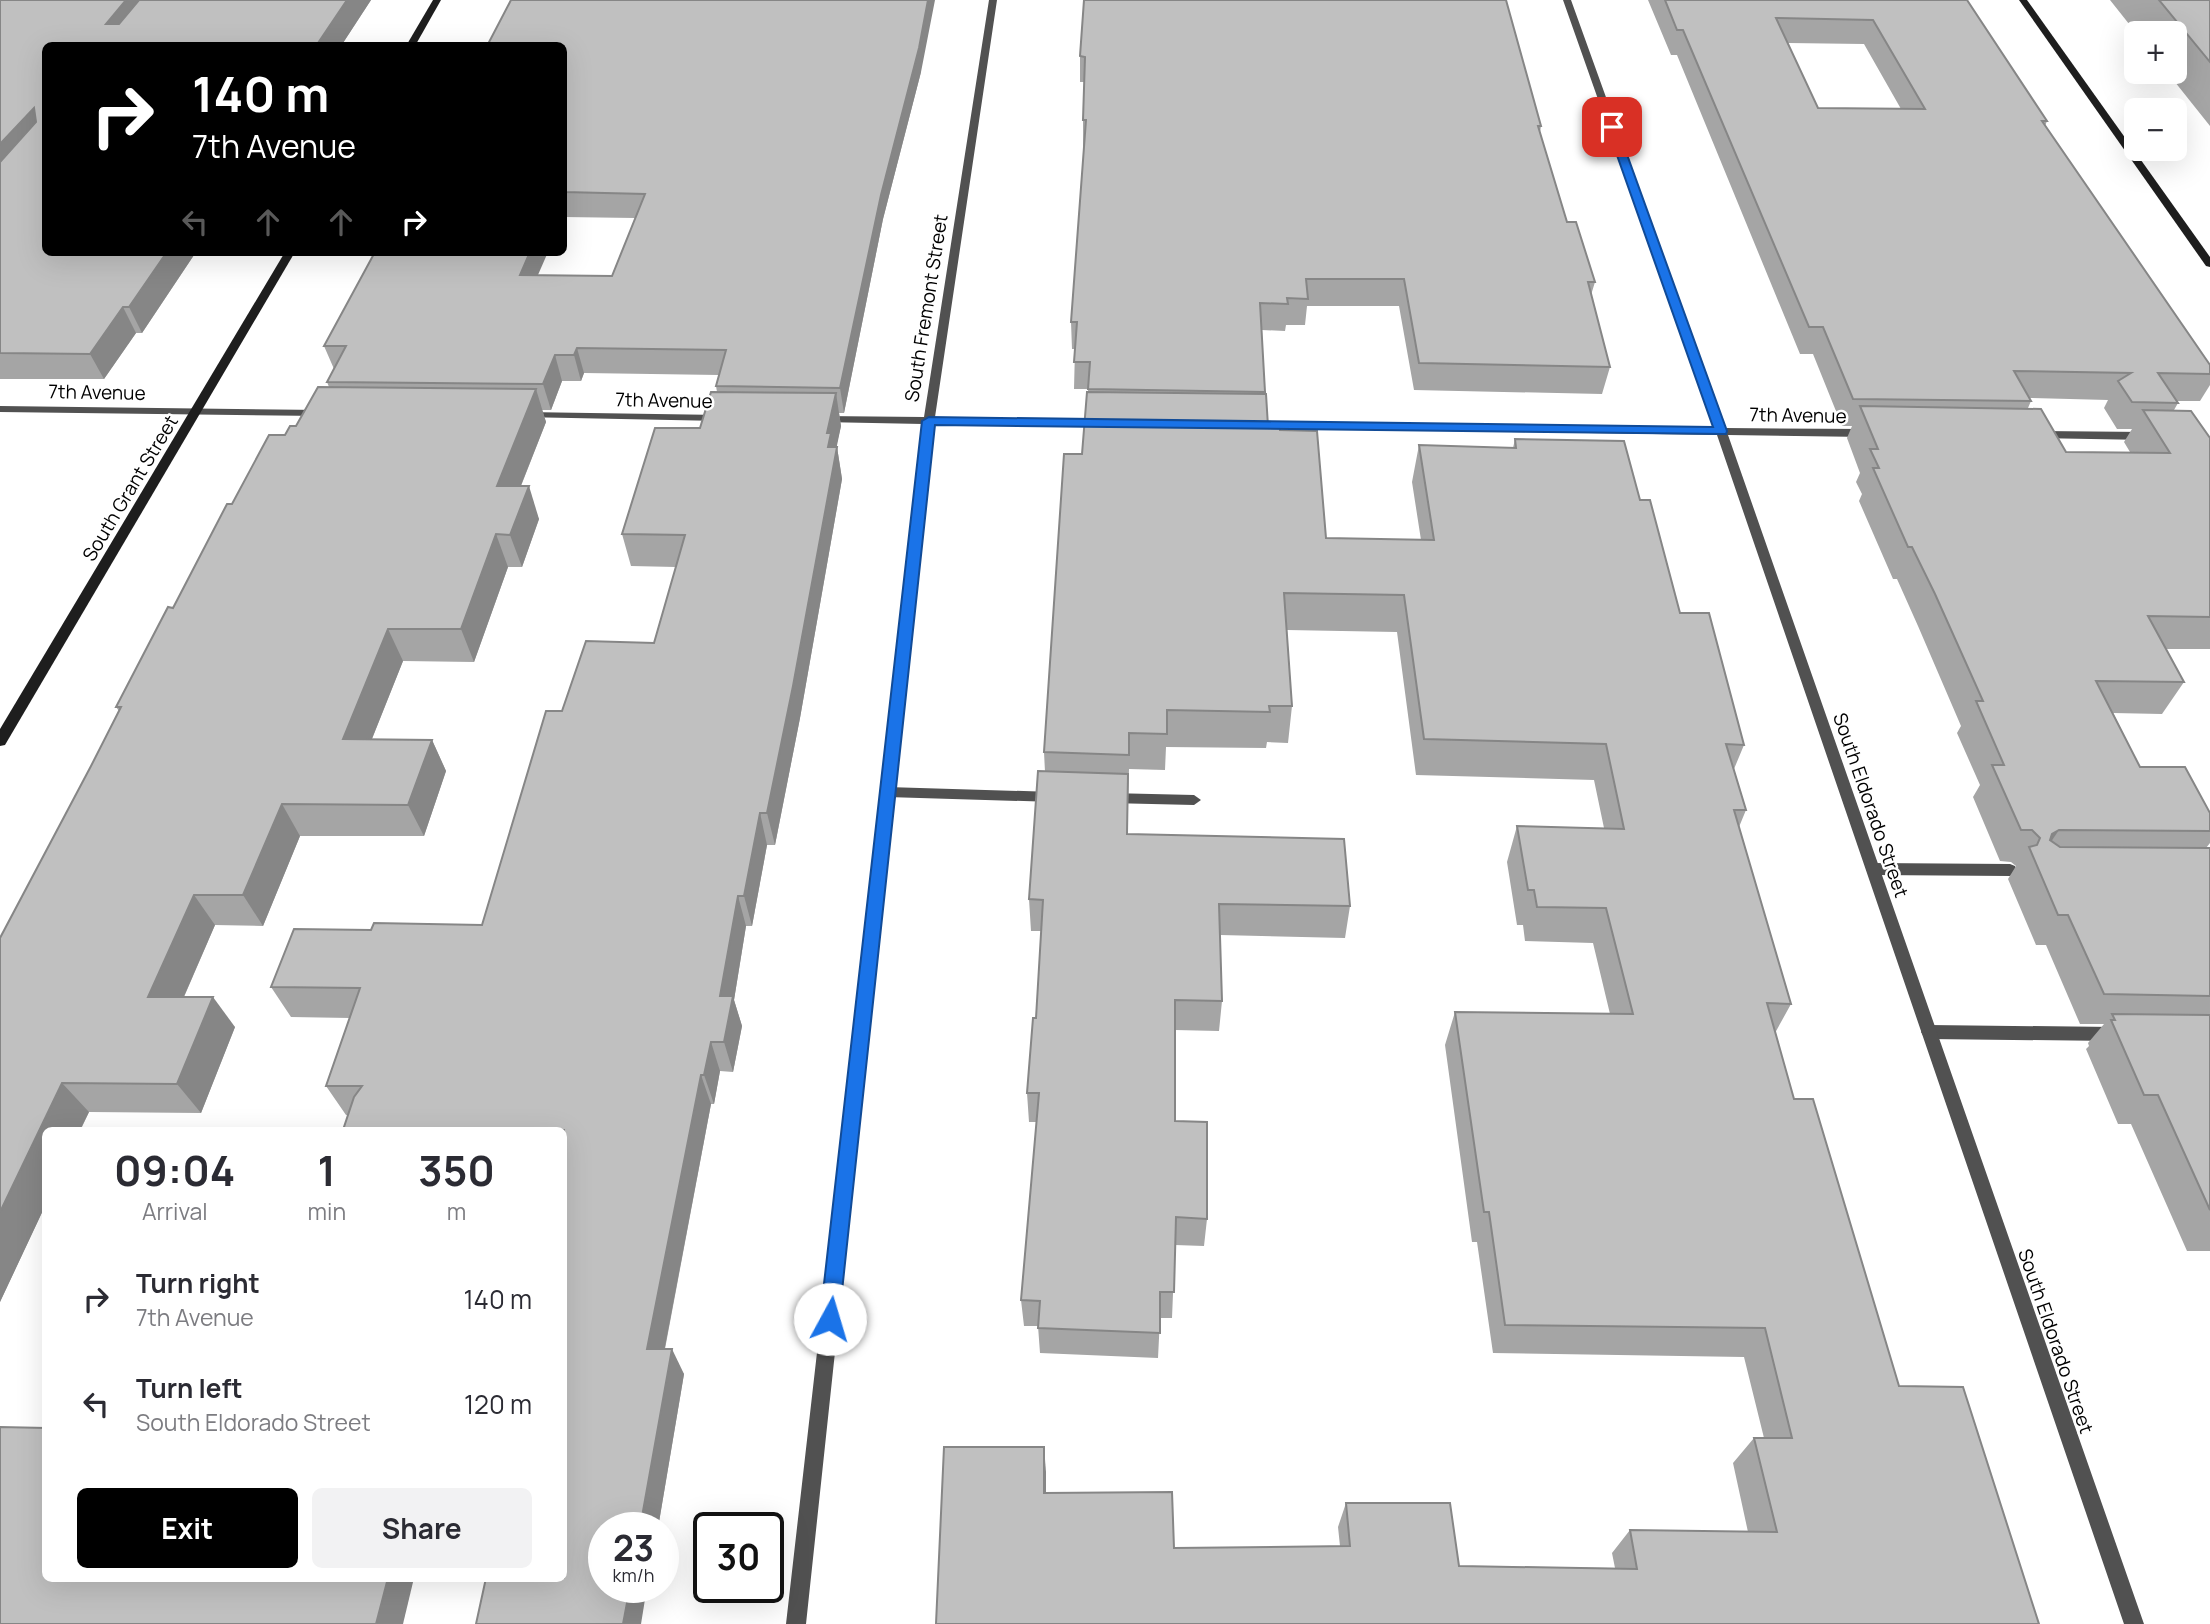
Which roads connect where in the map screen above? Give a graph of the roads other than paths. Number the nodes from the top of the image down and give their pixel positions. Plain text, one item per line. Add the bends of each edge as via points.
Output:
1 (437, 0) edge
2 (993, 0) edge
3 (1567, 0) edge
4 (2023, 0) edge
5 (412, 42) edge
6 (287, 256) edge
7 (2210, 264) edge
8 (0, 409) edge
9 (196, 411) junction
10 (335, 413) edge
11 (514, 415) edge
12 (735, 418) edge
13 (804, 419) edge
14 (929, 421) junction
15 (1109, 423) edge
16 (1234, 425) edge
17 (1721, 431) junction
18 (1875, 433) edge
19 (2028, 435) edge
20 (2154, 436) edge
21 (0, 741) edge
22 (887, 792) junction
23 (1069, 797) edge
24 (1097, 798) edge
25 (1194, 800) dead end
26 (1873, 869) junction
27 (2010, 870) dead end
28 (1928, 1032) junction
29 (2128, 1034) edge
30 (796, 1624) edge
31 (2134, 1624) edge

1 - 5 street
2 - 14 street, South Fremont Street
3 - 17 street, South Eldorado Street
4 - 7 street
6 - 9 street, South Grant Street
8 - 9 street, 7th Avenue
9 - 10 street, 7th Avenue
9 - 21 street, South Grant Street
11 - 12 street, 7th Avenue
13 - 14 street
14 - 15 street
14 - 22 street, South Fremont Street
16 - 17 street, 7th Avenue
17 - 18 street, 7th Avenue
17 - 26 street, South Eldorado Street
19 - 20 street
22 - 23 street
22 - 30 street, South Fremont Street
24 - 25 street
26 - 27 street
26 - 28 street, South Eldorado Street
28 - 29 street
28 - 31 street, South Eldorado Street

